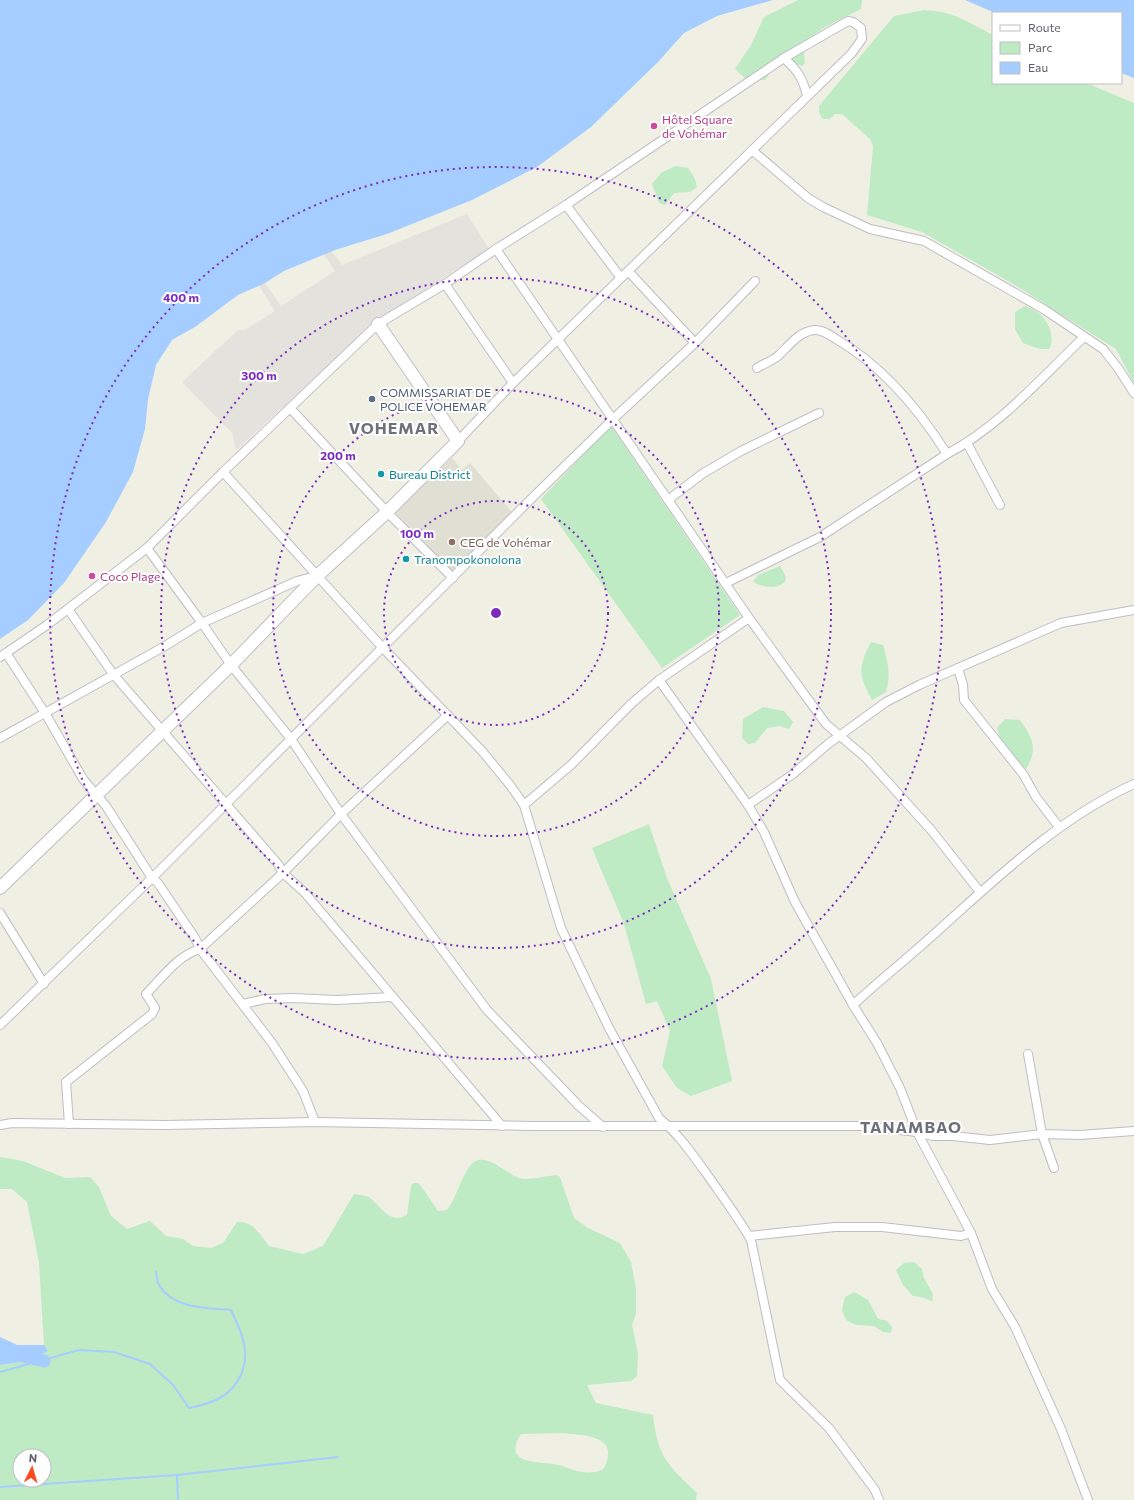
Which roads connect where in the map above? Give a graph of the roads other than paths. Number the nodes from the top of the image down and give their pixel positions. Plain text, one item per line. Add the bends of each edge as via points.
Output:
1 (784, 58) junction
2 (808, 95) junction
3 (754, 150) junction
4 (566, 205) junction
5 (496, 248) junction
6 (629, 272) junction
7 (622, 278) junction
8 (755, 281) dead end
9 (445, 284) junction
10 (378, 324) junction
11 (1084, 337) junction
12 (558, 340) junction
13 (695, 343) junction
14 (757, 368) dead end
15 (513, 383) junction
16 (1134, 393) edge
17 (290, 408) junction
18 (819, 413) dead end
19 (612, 420) junction
20 (458, 441) junction
21 (967, 444) junction
22 (947, 454) junction
23 (223, 472) junction
24 (668, 500) junction
25 (1000, 505) dead end
26 (387, 512) junction
27 (146, 548) junction
28 (317, 576) junction
29 (453, 578) junction
30 (726, 583) junction
31 (68, 610) junction
32 (1134, 610) edge
33 (749, 618) junction
34 (202, 623) junction
35 (382, 647) junction
36 (3, 655) edge
37 (231, 665) junction
38 (958, 668) junction
39 (112, 674) junction
40 (659, 680) junction
41 (44, 713) junction
42 (448, 715) junction
43 (162, 730) junction
44 (840, 735) junction
45 (0, 738) edge
46 (290, 739) junction
47 (1134, 784) edge
48 (96, 794) junction
49 (524, 804) junction
50 (225, 805) junction
51 (748, 805) junction
52 (341, 814) junction
53 (1059, 827) junction
54 (283, 873) junction
55 (152, 878) junction
56 (0, 888) edge
57 (980, 892) junction
58 (0, 913) edge
59 (200, 949) junction
60 (44, 984) junction
61 (394, 997) junction
62 (243, 1004) junction
63 (853, 1005) junction
64 (0, 1025) edge
65 (1028, 1054) dead end
66 (315, 1122) junction
67 (69, 1124) junction
68 (0, 1125) edge
69 (502, 1126) junction
70 (603, 1127) junction
71 (671, 1127) junction
72 (1134, 1131) edge
73 (917, 1132) junction
74 (1042, 1134) junction
75 (1054, 1168) dead end
76 (971, 1233) junction
77 (749, 1236) junction
78 (879, 1500) edge
79 (1088, 1500) edge

1 - 2 street via 798,71
1 - 2 street via 848,21 861,28 862,39 851,54
1 - 4 street
2 - 3 street
3 - 6 street
3 - 11 street via 808,198 870,229 924,241 1045,310
4 - 5 street
4 - 7 street
5 - 9 street
5 - 12 street
6 - 7 street
6 - 13 street
7 - 12 street
8 - 13 street
9 - 10 street
9 - 15 street
10 - 17 street
10 - 20 street
11 - 16 street via 1103,349
11 - 21 street via 995,422
12 - 15 street
12 - 19 street
13 - 19 street
14 - 22 street via 777,357 792,340 806,332 816,329 827,333 862,355 904,396 925,419
15 - 20 street
17 - 23 street
17 - 26 street
18 - 24 street via 741,451 702,474
19 - 24 street
19 - 29 street
20 - 26 street
21 - 22 street
21 - 25 street
22 - 30 street via 820,537
23 - 27 street
23 - 28 street
24 - 30 street
26 - 28 street
26 - 29 street
27 - 31 street
27 - 34 street
28 - 34 street via 297,581
28 - 35 street
28 - 37 street
29 - 35 street
30 - 33 street
31 - 36 street
31 - 39 street
32 - 38 street via 1061,624
33 - 40 street
33 - 44 street via 826,724
34 - 37 street
34 - 39 street
35 - 42 street
35 - 46 street
36 - 41 street
37 - 43 street
37 - 46 street
38 - 44 street via 886,702
38 - 53 street via 964,700 1023,774 1036,797
39 - 41 street
39 - 43 street
40 - 49 street via 571,764
40 - 51 street
41 - 45 street
41 - 48 street via 83,779
42 - 49 street via 510,784
42 - 52 street
43 - 48 street
43 - 50 street
44 - 51 street via 793,774
44 - 57 street via 866,758 932,831
46 - 50 street
46 - 52 street
47 - 53 street
48 - 55 street
48 - 56 street
49 - 71 street via 561,928 609,1028 659,1118
50 - 54 street via 278,864
50 - 55 street
51 - 63 street via 764,832 795,902
52 - 54 street
52 - 70 street via 487,1010
53 - 57 street
54 - 59 street
54 - 61 street via 305,893
55 - 59 street via 158,883
55 - 60 street
57 - 63 street
58 - 60 street
59 - 62 street
59 - 67 street via 189,952 179,960 146,994 155,1008 152,1014 66,1082
60 - 64 street
61 - 62 street via 337,1000 286,998
61 - 69 street
62 - 66 street via 303,1091
63 - 73 street via 900,1088
65 - 74 street
66 - 67 street
66 - 69 street
67 - 68 street
69 - 70 street
70 - 71 street
71 - 73 street via 865,1126
71 - 77 street
72 - 74 street via 1080,1135
73 - 74 street via 933,1136 990,1140
73 - 76 street
74 - 75 street
76 - 77 street via 961,1236 882,1227 835,1228
76 - 79 street via 992,1289 1015,1327 1061,1429
77 - 78 street via 780,1380 829,1428 875,1490

